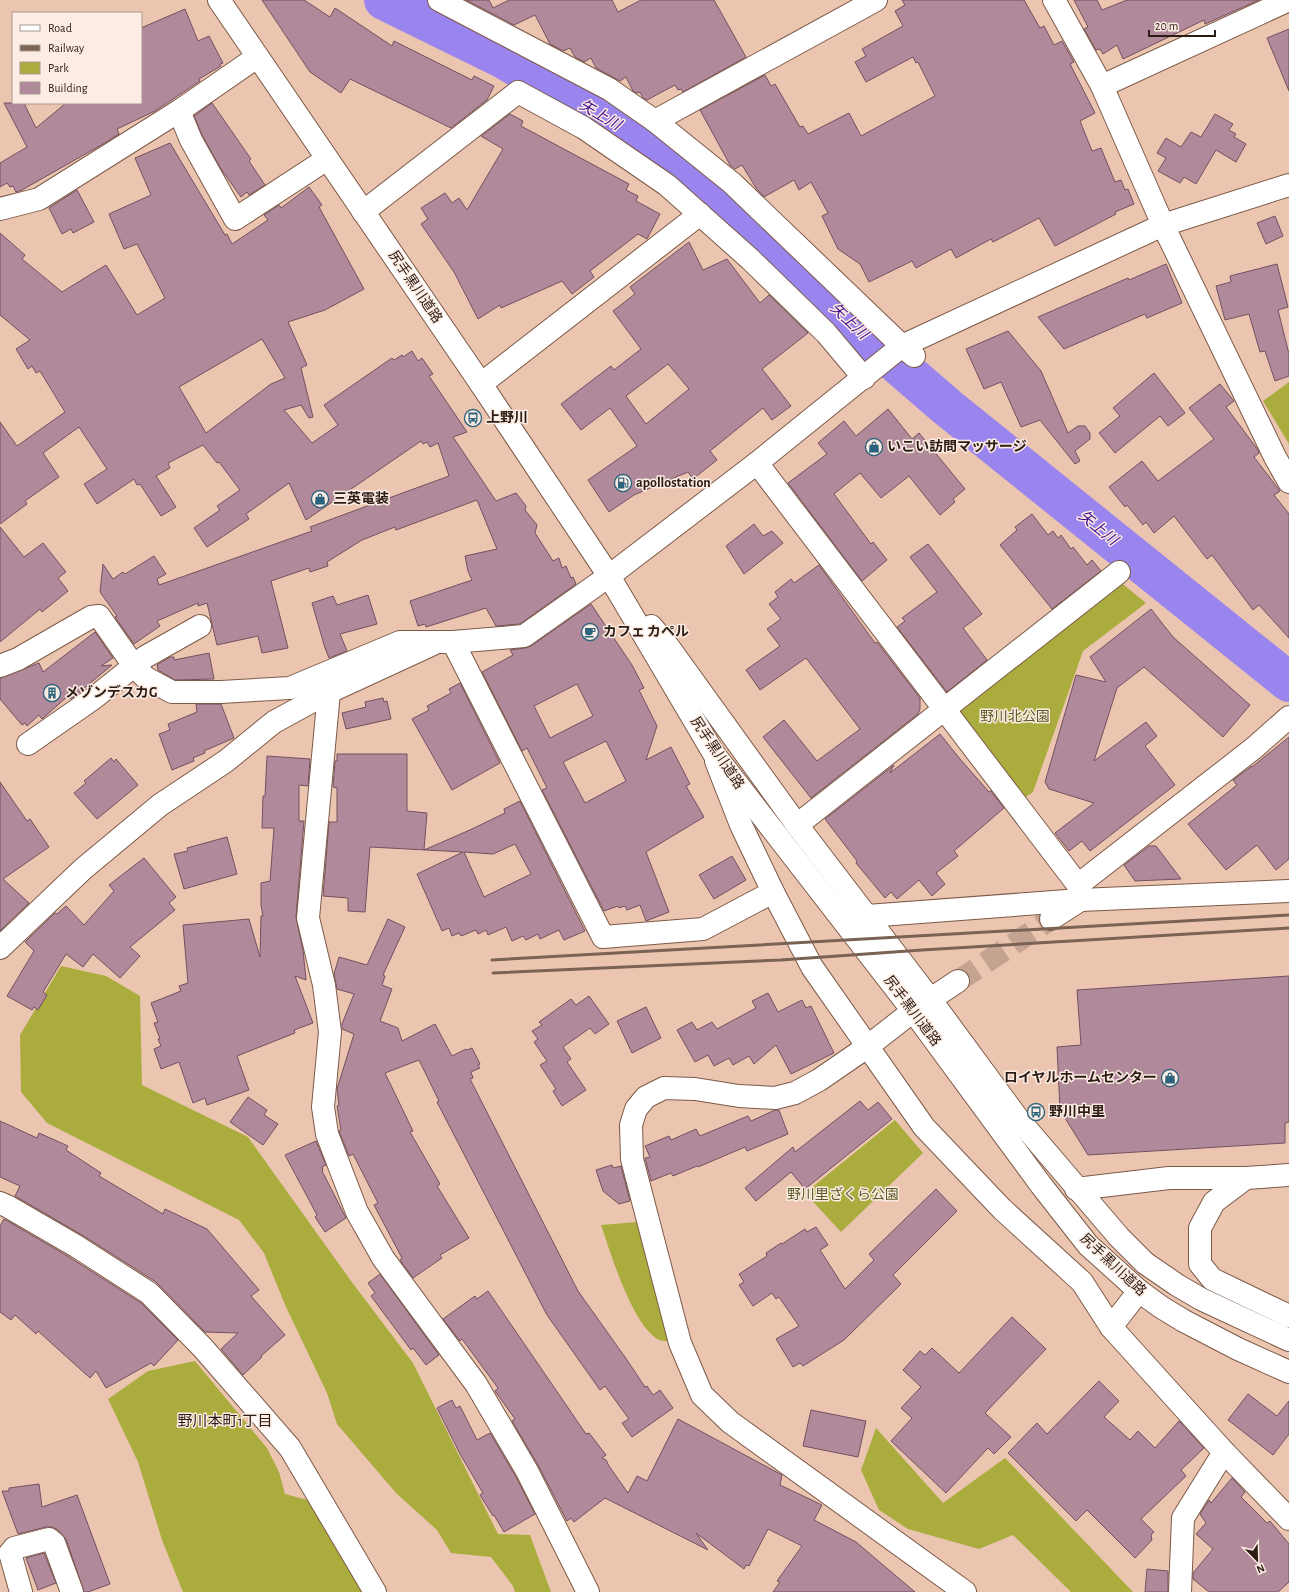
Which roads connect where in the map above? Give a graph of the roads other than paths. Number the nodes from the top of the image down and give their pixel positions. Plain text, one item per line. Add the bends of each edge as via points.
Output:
1 (219, 0) edge
2 (439, 0) edge
3 (876, 0) edge
4 (1054, 0) edge
5 (1289, 0) edge
6 (257, 57) junction
7 (1102, 86) junction
8 (179, 111) junction
9 (655, 121) junction
10 (327, 159) junction
11 (1289, 185) edge
12 (0, 209) edge
13 (363, 212) junction
14 (700, 214) junction
15 (1163, 225) junction
16 (908, 351) junction
17 (864, 378) junction
18 (481, 384) junction
19 (757, 463) junction
20 (1289, 482) edge
21 (1119, 572) dead end
22 (609, 576) junction
23 (200, 626) dead end
24 (446, 642) junction
25 (0, 666) edge
26 (134, 666) junction
27 (328, 692) junction
28 (945, 710) junction
29 (1289, 717) edge
30 (28, 744) dead end
31 (714, 754) junction
32 (798, 825) junction
33 (1289, 891) edge
34 (773, 892) junction
35 (1079, 893) junction
36 (867, 916) junction
37 (1051, 919) tunnel mouth
38 (0, 948) edge
39 (958, 981) tunnel mouth
40 (922, 1005) junction
41 (867, 1047) junction
42 (1289, 1175) edge
43 (1246, 1178) junction
44 (1076, 1189) junction
45 (0, 1203) edge
46 (1139, 1291) junction
47 (1289, 1316) edge
48 (1112, 1327) junction
49 (1289, 1340) edge
50 (1289, 1372) edge
51 (1224, 1452) junction
52 (1289, 1519) edge
53 (20, 1592) edge
54 (72, 1592) edge
55 (375, 1592) edge
56 (588, 1592) edge
57 (965, 1592) edge
58 (1180, 1592) edge

1 - 6 street, 尻手黒川道路
2 - 9 street via 609,89
3 - 9 street
4 - 7 street
5 - 7 street
6 - 8 street
6 - 10 street, 尻手黒川道路
7 - 15 street
8 - 10 street via 191,140 235,219
8 - 12 street via 39,199
9 - 16 street via 732,183
10 - 13 street, 尻手黒川道路
11 - 15 street
13 - 14 street via 518,92 584,128 667,185
13 - 18 street, 尻手黒川道路
14 - 17 street via 826,333
14 - 18 street
15 - 16 street
15 - 20 street
16 - 17 street
17 - 19 street
18 - 22 street, 尻手黒川道路
19 - 22 street
19 - 28 street
21 - 28 street
22 - 24 street via 524,636
22 - 31 street, 尻手黒川道路
22 - 32 street, 尻手黒川道路 via 665,642
23 - 26 street
24 - 26 street via 400,642 290,688 172,692 146,678
24 - 27 street
24 - 34 street via 603,937 703,929
25 - 26 street via 18,659 91,617 100,616
26 - 30 street via 94,698
27 - 38 street via 274,722 226,761 160,805 84,869
27 - 56 street via 308,918 324,985 330,1032 323,1107 327,1134 357,1212 379,1251 476,1384 527,1471
28 - 32 street
28 - 35 street
29 - 35 street
31 - 34 street via 740,825
31 - 40 street, 尻手黒川道路
32 - 36 street, 尻手黒川道路
33 - 35 street
34 - 41 street via 812,967
35 - 36 street
35 - 37 street
36 - 40 street, 尻手黒川道路
39 - 40 street
40 - 41 street
40 - 44 street, 尻手黒川道路
40 - 46 street, 尻手黒川道路 via 1040,1185 1088,1245
41 - 48 street via 924,1127 1002,1209 1082,1282
41 - 57 street via 807,1087 775,1098 664,1088 646,1097 636,1110 631,1125 632,1159 680,1343 702,1395 730,1422
42 - 43 street
43 - 44 street via 1169,1178
43 - 47 street via 1214,1202 1200,1228 1200,1264 1212,1279
44 - 49 street, 尻手黒川道路 via 1119,1237 1151,1267 1201,1299
45 - 55 street via 76,1246 149,1293 203,1348 290,1448
46 - 48 street
46 - 50 street, 尻手黒川道路 via 1184,1321
48 - 51 street
51 - 52 street
51 - 58 street via 1183,1518
53 - 54 street via 10,1553 14,1548 49,1539 54,1543

